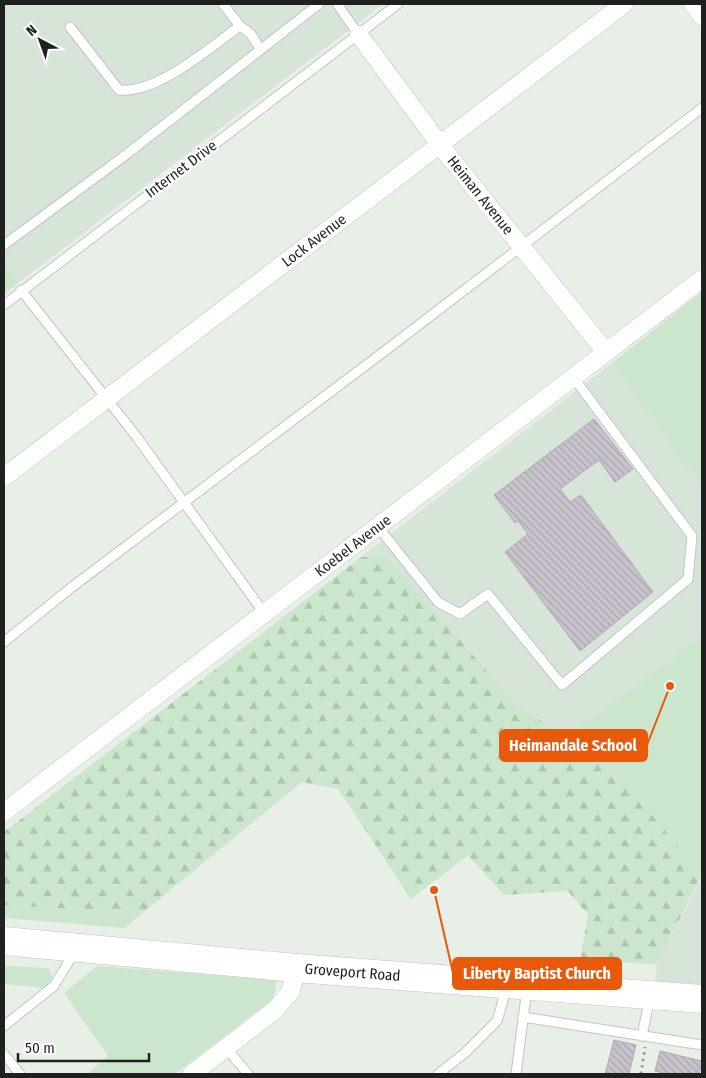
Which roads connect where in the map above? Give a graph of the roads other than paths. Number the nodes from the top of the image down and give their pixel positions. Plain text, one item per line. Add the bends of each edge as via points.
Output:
1 (223, 4) edge
2 (319, 4) edge
3 (337, 4) edge
4 (398, 4) edge
5 (624, 4) edge
6 (693, 4) edge
7 (702, 16) edge
8 (240, 26) junction
9 (70, 27) dead end
10 (358, 35) junction
11 (260, 49) junction
12 (702, 108) edge
13 (440, 144) junction
14 (4, 244) edge
15 (522, 246) junction
16 (702, 279) edge
17 (21, 290) junction
18 (4, 305) edge
19 (606, 352) junction
20 (573, 378) junction
21 (108, 399) junction
22 (4, 477) edge
23 (184, 504) junction
24 (378, 527) junction
25 (264, 613) junction
26 (4, 642) edge
27 (4, 812) edge
28 (4, 941) edge
29 (77, 948) junction
30 (296, 968) junction
31 (518, 985) junction
32 (650, 995) junction
33 (702, 999) edge
34 (523, 1017) junction
35 (4, 1026) edge
36 (644, 1036) junction
37 (702, 1045) edge
38 (226, 1048) junction
39 (4, 1054) edge
40 (20, 1074) edge
41 (192, 1074) edge
42 (248, 1074) edge
43 (438, 1074) edge
44 (516, 1074) edge

1 - 8 lane
2 - 11 lane
3 - 10 lane
4 - 10 lane, Internet Drive
5 - 13 street, Lock Avenue
6 - 7 street
8 - 9 lane via 155,85 128,91 119,90
8 - 11 lane
10 - 13 street, Heiman Avenue
10 - 17 lane, Internet Drive
11 - 14 lane via 123,157
12 - 15 lane
13 - 15 street, Heiman Avenue
13 - 21 street, Lock Avenue
15 - 19 street, Heiman Avenue
15 - 23 lane
16 - 19 street, Koebel Avenue
17 - 18 lane, Internet Drive
17 - 21 lane
19 - 20 street, Koebel Avenue
20 - 24 street, Koebel Avenue
20 - 24 lane via 692,536 688,579 562,685 488,594 460,614 438,602
21 - 22 street, Lock Avenue
21 - 23 lane
23 - 25 lane
23 - 26 lane
24 - 25 street, Koebel Avenue
25 - 27 street, Koebel Avenue
28 - 29 main road, Groveport Road
29 - 30 main road, Groveport Road
29 - 35 lane via 54,986
30 - 31 main road, Groveport Road
30 - 38 street via 291,991 283,1001
31 - 32 main road, Groveport Road
31 - 34 lane
31 - 43 lane via 497,1020 466,1052
32 - 33 main road, Groveport Road
32 - 36 lane
34 - 36 lane
34 - 44 lane
36 - 37 lane
38 - 41 street
38 - 42 lane
39 - 40 lane

